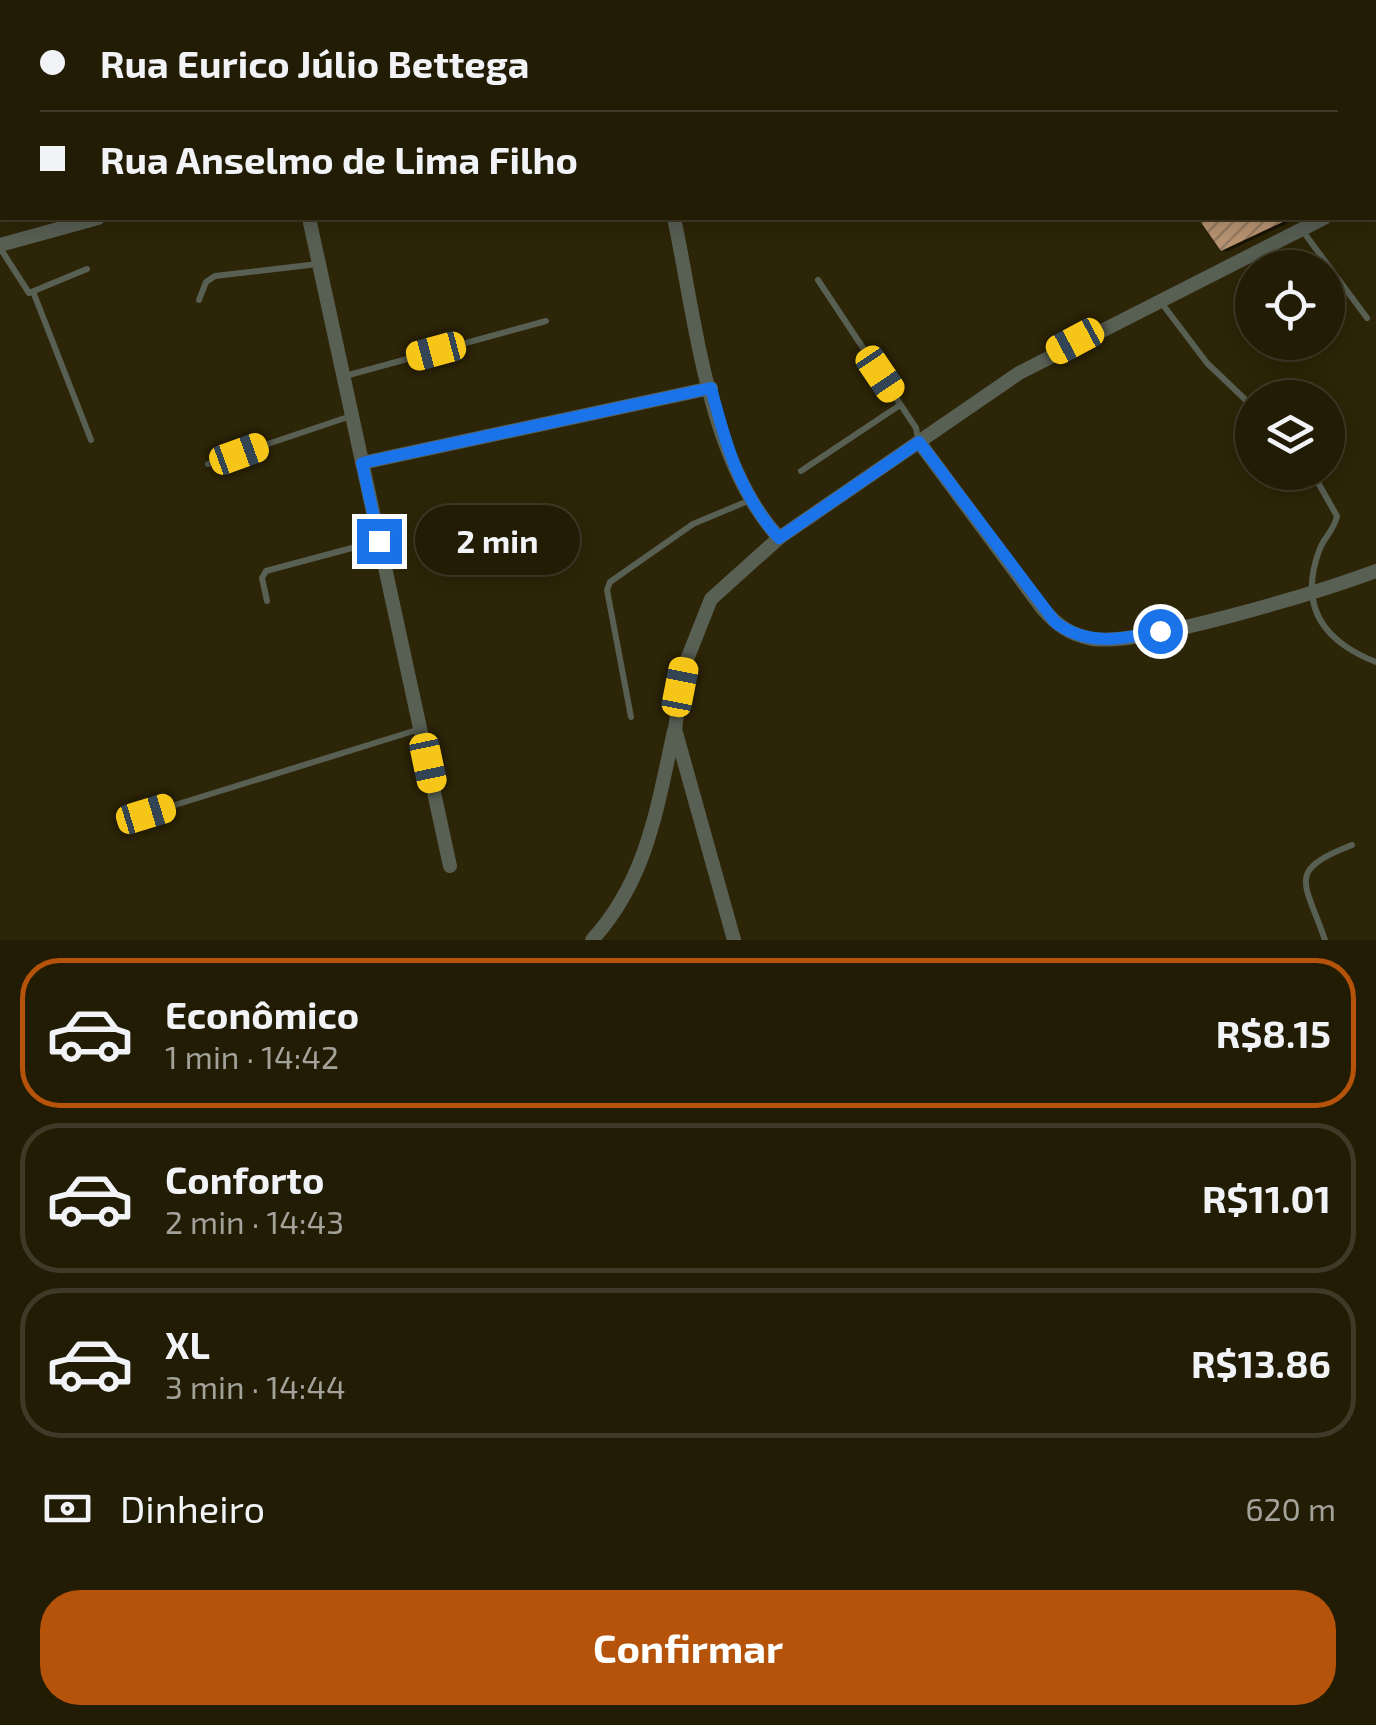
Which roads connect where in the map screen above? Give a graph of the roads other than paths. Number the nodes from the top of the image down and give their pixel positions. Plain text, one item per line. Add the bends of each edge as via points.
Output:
1 (91, 220) edge
2 (309, 220) edge
3 (674, 220) edge
4 (1320, 220) edge
5 (1301, 229) junction
6 (0, 246) edge
7 (319, 264) junction
8 (87, 269) dead end
9 (818, 280) dead end
10 (34, 294) junction
11 (199, 300) dead end
12 (1159, 300) junction
13 (1367, 318) dead end
14 (546, 321) dead end
15 (344, 377) junction
16 (711, 388) junction
17 (1235, 390) edge
18 (900, 405) junction
19 (352, 415) junction
20 (91, 440) dead end
21 (919, 442) junction
22 (362, 463) junction
23 (208, 464) dead end
24 (801, 471) dead end
25 (1322, 490) edge
26 (748, 501) junction
27 (779, 538) junction
28 (379, 541) junction
29 (1376, 572) edge
30 (1311, 591) junction
31 (267, 601) dead end
32 (1376, 662) edge
33 (632, 718) dead end
34 (420, 729) junction
35 (675, 730) junction
36 (146, 814) dead end
37 (1352, 845) dead end
38 (450, 866) dead end
39 (592, 940) edge
40 (734, 940) edge
41 (1325, 940) edge

1 - 6 street
2 - 7 street
3 - 16 street
4 - 5 street
5 - 12 street
5 - 13 lane
6 - 10 lane
7 - 11 lane via 215,276
7 - 15 street
8 - 10 lane
9 - 18 lane
10 - 20 lane
12 - 17 lane
12 - 21 street via 1038,362
14 - 15 lane
15 - 19 street
16 - 22 street
16 - 26 street
18 - 21 lane
18 - 24 lane
19 - 22 street
19 - 23 lane
21 - 27 street
21 - 30 street via 1067,632 1098,640 1135,636
22 - 28 street
25 - 30 lane via 1337,516 1319,549
26 - 27 street
26 - 33 lane via 693,524 610,582
27 - 35 street via 710,600 691,642
28 - 31 lane via 266,571
28 - 34 street
29 - 30 street
30 - 32 lane via 1332,640
34 - 36 lane
34 - 38 street
35 - 39 street via 638,874
35 - 40 street
37 - 41 lane via 1314,859 1306,869

